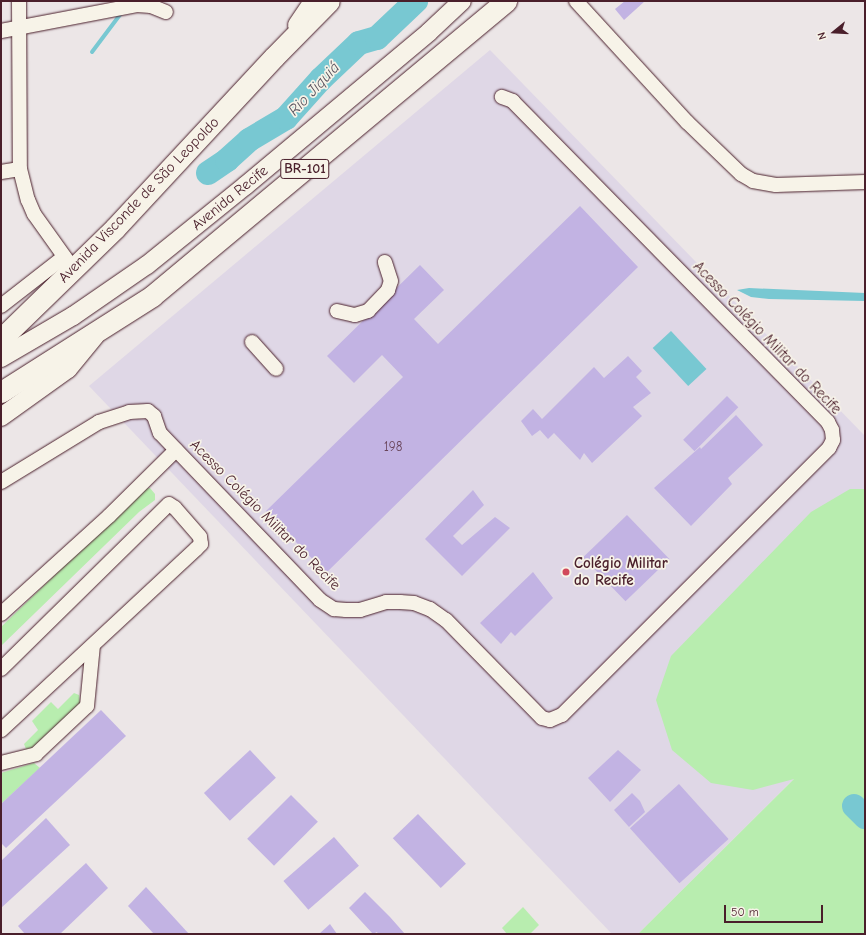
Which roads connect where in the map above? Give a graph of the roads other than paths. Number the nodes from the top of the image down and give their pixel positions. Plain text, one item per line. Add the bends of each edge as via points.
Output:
1 (20, 1) edge
2 (313, 1) edge
3 (329, 1) edge
4 (462, 1) edge
5 (506, 1) edge
6 (576, 1) edge
7 (166, 12) dead end
8 (20, 27) junction
9 (1, 31) edge
10 (274, 57) junction
11 (502, 97) dead end
12 (20, 169) junction
13 (1, 172) edge
14 (865, 182) edge
15 (385, 262) dead end
16 (69, 264) junction
17 (1, 306) edge
18 (336, 311) dead end
19 (99, 331) junction
20 (1, 339) edge
21 (252, 342) dead end
22 (1, 358) edge
23 (276, 369) dead end
24 (1, 392) edge
25 (1, 417) edge
26 (176, 450) junction
27 (1, 482) edge
28 (1, 614) edge
29 (93, 645) junction
30 (1, 669) edge
31 (1, 730) edge
32 (1, 763) edge

1 - 8 street
2 - 10 main road, Avenida Visconde de São Leopoldo
3 - 10 highway, Avenida Visconde de São Leopoldo
4 - 22 main road, Avenida Recife via 429,32 147,265 73,316
5 - 19 highway, BR-101 via 152,296
6 - 14 street via 687,122 741,174 753,181 776,186
7 - 8 street via 151,6 137,5
8 - 9 street
8 - 12 street
10 - 16 highway, Avenida Visconde de São Leopoldo
11 - 26 street, Acesso Colégio Militar do Recife via 513,101 828,422 833,440 829,448 562,715 550,720 542,718 446,620 430,609 414,602 386,602 360,610 346,610 334,609 320,600
12 - 13 street
12 - 16 street via 34,214
15 - 18 street via 390,281 388,290 368,311 355,315
16 - 17 street
16 - 20 highway, Avenida Visconde de São Leopoldo
19 - 24 highway, BR-101
19 - 25 main road via 68,369
21 - 23 street
26 - 27 street, Acesso Colégio Militar do Recife via 160,433 152,413 139,410 99,422
26 - 28 street via 109,516
29 - 30 street via 201,544 200,538 169,504
29 - 31 street
29 - 32 street via 87,706 36,754

